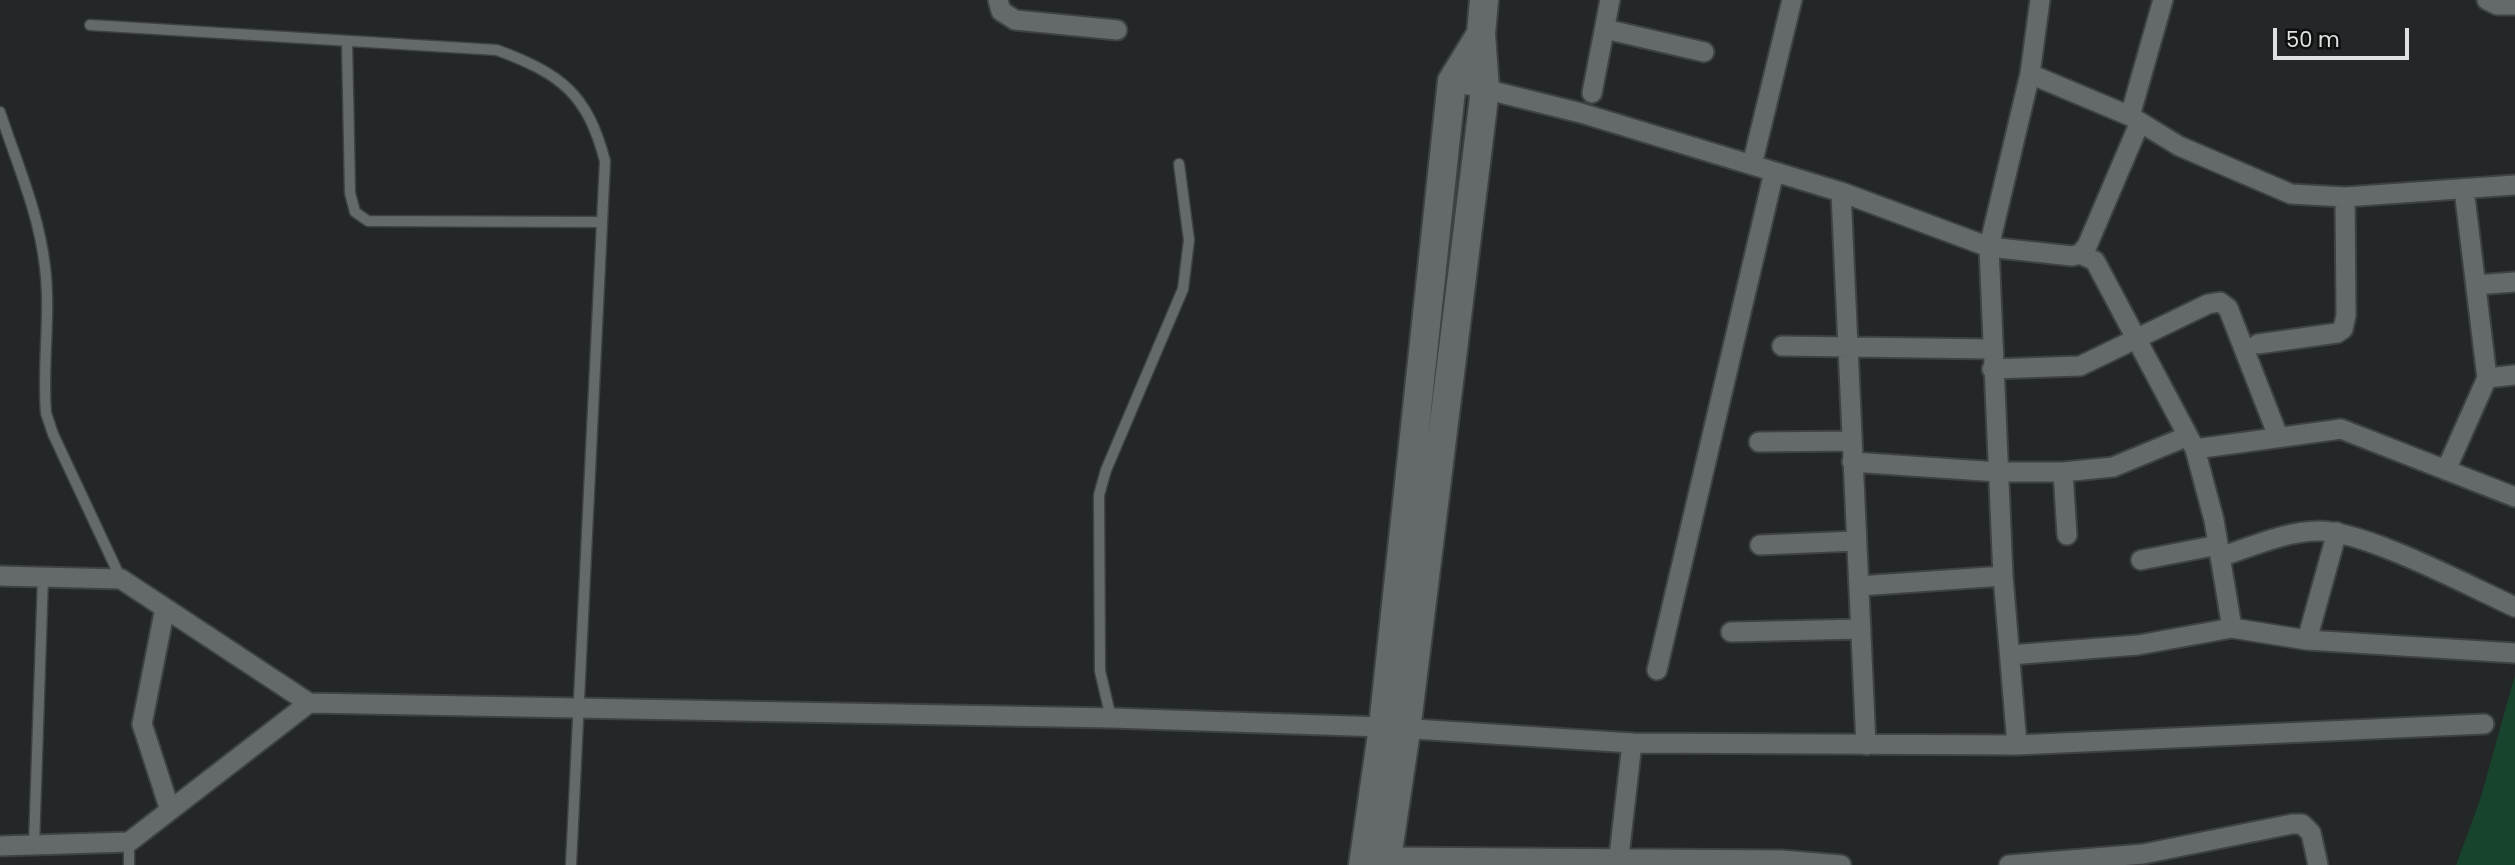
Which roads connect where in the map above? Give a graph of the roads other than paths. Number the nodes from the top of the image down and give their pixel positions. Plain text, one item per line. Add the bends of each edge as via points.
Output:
1 (998, 0) edge
2 (1484, 0) edge
3 (1610, 0) edge
4 (1792, 0) edge
5 (2040, 0) edge
6 (2162, 0) edge
7 (2487, 0) edge
8 (2515, 5) edge
9 (90, 25) dead end
10 (1605, 29) junction
11 (1118, 30) dead end
12 (1481, 34) junction
13 (347, 41) junction
14 (1704, 52) dead end
15 (2030, 74) junction
16 (1452, 82) junction
17 (1485, 89) junction
18 (1592, 93) dead end
19 (0, 112) edge
20 (2135, 119) junction
21 (1179, 163) dead end
22 (1752, 165) junction
23 (1774, 172) junction
24 (2515, 185) edge
25 (2464, 189) junction
26 (1840, 192) junction
27 (2345, 197) junction
28 (602, 222) junction
29 (1989, 247) junction
30 (2080, 254) junction
31 (2515, 282) edge
32 (2476, 285) junction
33 (2138, 338) junction
34 (2258, 344) dead end
35 (1846, 345) junction
36 (1782, 346) dead end
37 (1991, 349) junction
38 (1992, 369) junction
39 (2515, 375) edge
40 (2487, 378) junction
41 (2278, 436) junction
42 (1851, 441) junction
43 (1759, 442) dead end
44 (2192, 443) junction
45 (1852, 462) junction
46 (2446, 470) junction
47 (1998, 472) junction
48 (2063, 472) junction
49 (2515, 497) edge
50 (2337, 532) junction
51 (2067, 535) dead end
52 (1856, 541) junction
53 (1760, 545) dead end
54 (2219, 551) junction
55 (2141, 560) dead end
56 (0, 576) edge
57 (43, 576) junction
58 (2003, 576) junction
59 (121, 579) junction
60 (1858, 586) junction
61 (2515, 607) edge
62 (165, 608) junction
63 (2232, 628) junction
64 (1860, 629) junction
65 (1731, 632) dead end
66 (2307, 640) junction
67 (2515, 653) edge
68 (2010, 655) junction
69 (1657, 670) dead end
70 (309, 703) junction
71 (580, 708) junction
72 (1111, 718) junction
73 (2484, 724) dead end
74 (1395, 729) junction
75 (1632, 743) junction
76 (1866, 744) junction
77 (2017, 745) junction
78 (170, 810) junction
79 (129, 842) junction
80 (0, 846) edge
81 (34, 846) junction
82 (1379, 862) edge
83 (1618, 862) edge
84 (1781, 863) edge
85 (130, 865) edge
86 (571, 865) edge
87 (1841, 865) edge
88 (2009, 865) edge
89 (2318, 865) edge

1 - 11 street via 1001,11 1015,20
2 - 12 main road
3 - 10 street
4 - 22 street
5 - 15 street
6 - 20 street
7 - 8 street
9 - 13 lane
10 - 14 street
10 - 18 street
12 - 16 main road
12 - 17 main road
13 - 28 lane via 496,50 561,80 582,103 597,132 605,161
13 - 28 lane via 350,193 355,212 368,221
15 - 20 street
15 - 29 street
16 - 17 street
16 - 74 main road
17 - 22 street
17 - 74 main road
19 - 59 lane via 42,244 46,413
20 - 27 street via 2179,146 2291,194
20 - 30 street
21 - 72 lane via 1189,240 1183,289 1106,470 1100,495 1100,671
22 - 23 street
23 - 26 street
23 - 69 street
24 - 25 street
25 - 27 street
25 - 32 street
26 - 29 street
26 - 35 street
27 - 34 street via 2343,329
28 - 71 lane
29 - 30 street
29 - 37 street
30 - 33 street via 2095,261
31 - 32 street
32 - 40 street
33 - 38 street via 2080,366
33 - 41 street via 2220,302 2228,309
33 - 44 street
35 - 36 street
35 - 37 street
35 - 42 street
37 - 38 street
38 - 47 street
39 - 40 street
40 - 46 street
41 - 44 street
41 - 46 street via 2341,429
42 - 43 street
42 - 45 street
44 - 48 street via 2113,467
44 - 54 street
45 - 47 street
45 - 52 street
46 - 49 street
47 - 48 street
47 - 58 street
48 - 51 street
50 - 54 street via 2298,533
50 - 61 street
50 - 66 street
52 - 53 street
52 - 60 street
54 - 55 street
54 - 63 street
56 - 57 street
57 - 59 street
57 - 81 lane
58 - 60 street
58 - 68 street
59 - 62 street
60 - 64 street
62 - 70 street
62 - 78 street via 142,724
63 - 66 street
63 - 68 street via 2138,645
64 - 65 street
64 - 76 street
66 - 67 street
68 - 77 street
70 - 71 street
70 - 78 street
71 - 72 street
71 - 86 lane
72 - 74 street
73 - 77 street
74 - 75 street
74 - 82 main road
75 - 76 street
75 - 83 street
76 - 77 street
78 - 79 street
79 - 81 street
79 - 85 lane
80 - 81 street
82 - 83 street
83 - 84 street
84 - 87 street
88 - 89 street via 2143,853 2302,824 2311,833

